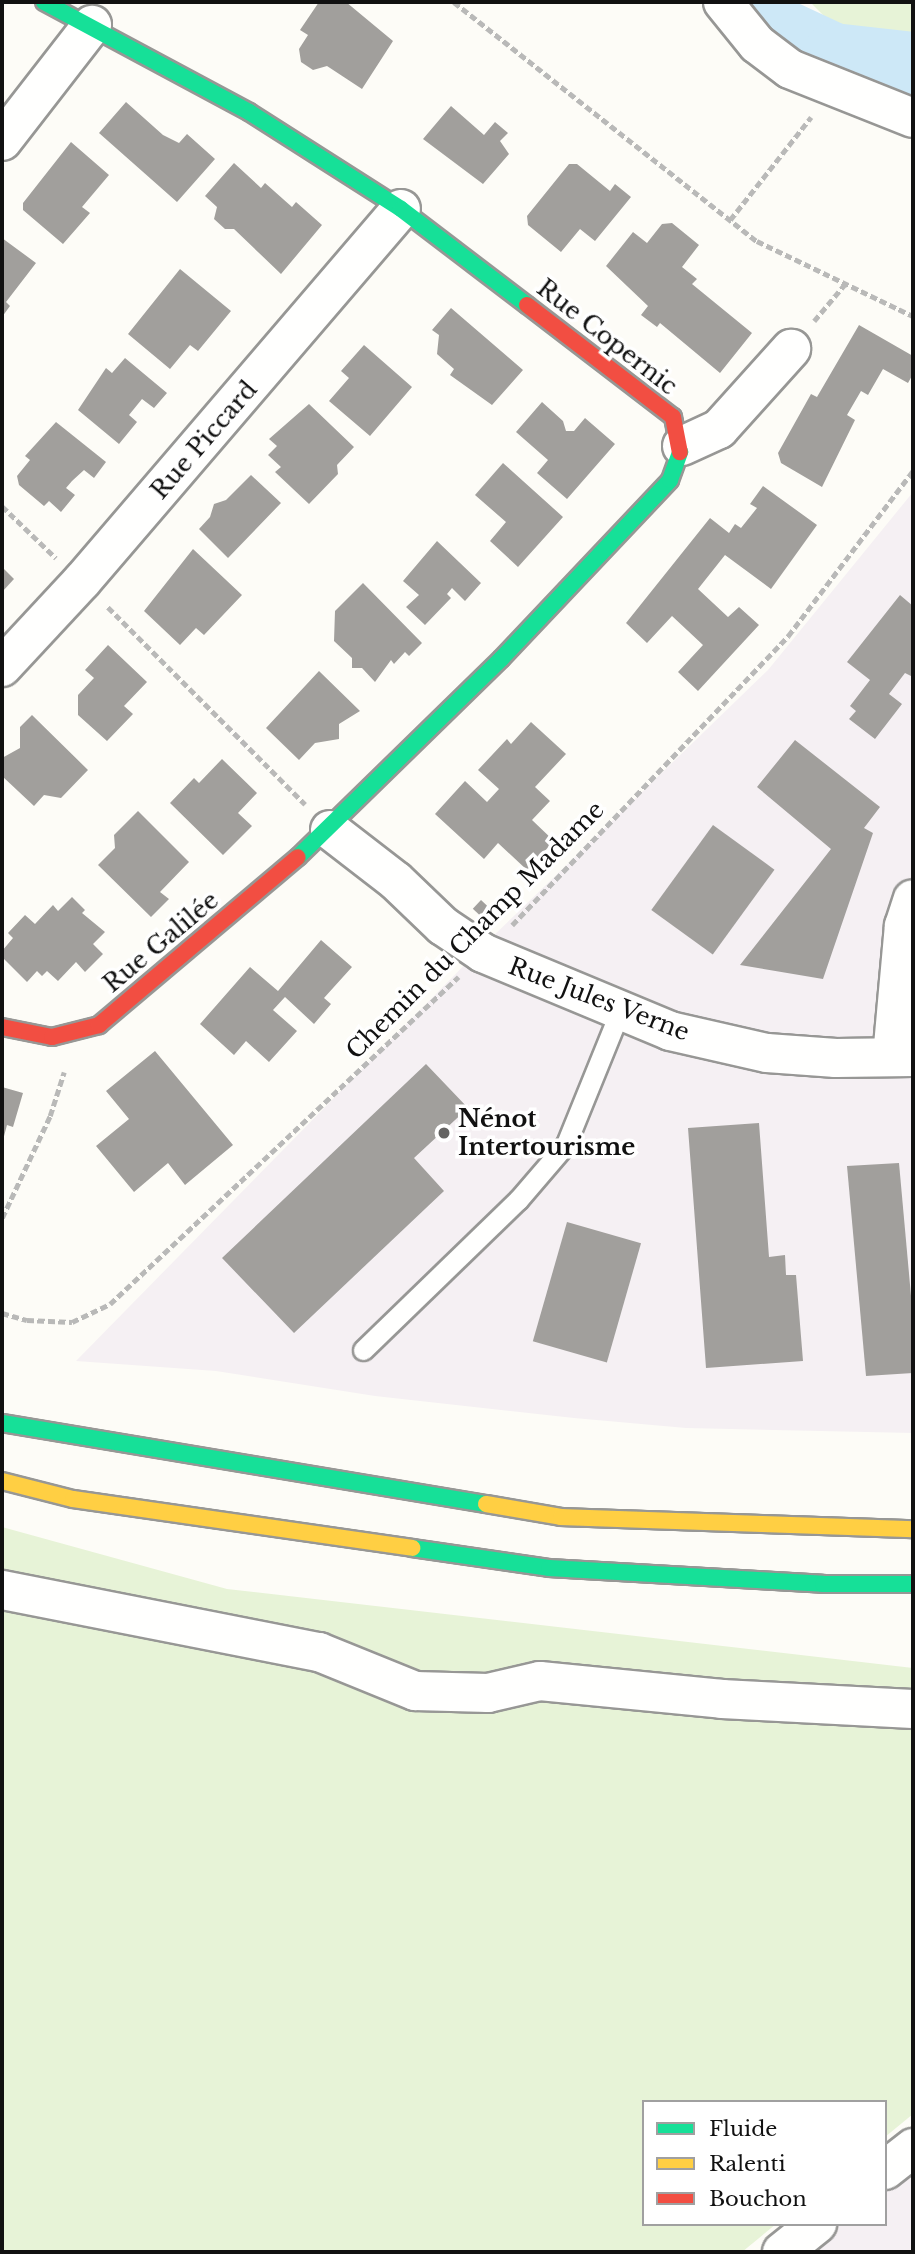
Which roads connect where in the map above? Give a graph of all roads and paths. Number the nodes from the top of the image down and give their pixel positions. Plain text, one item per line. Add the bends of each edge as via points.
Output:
1 (44, 2) edge
2 (454, 2) edge
3 (723, 2) edge
4 (92, 26) junction
5 (833, 89) junction
6 (913, 118) edge
7 (2, 141) edge
8 (401, 209) junction
9 (730, 220) junction
10 (845, 284) junction
11 (913, 316) edge
12 (791, 349) joint
13 (682, 446) junction
14 (913, 471) edge
15 (2, 506) edge
16 (82, 581) junction
17 (2, 667) edge
18 (330, 830) junction
19 (913, 899) edge
20 (483, 953) junction
21 (620, 1011) junction
22 (2, 1027) edge
23 (76, 1035) junction
24 (903, 1057) edge
25 (2, 1218) edge
26 (2, 1314) edge
27 (363, 1350) dead end
28 (2, 1423) edge
29 (2, 1481) edge
30 (913, 1529) edge
31 (913, 1584) edge
32 (2, 1590) edge
33 (913, 1709) edge
34 (913, 2148) edge
35 (887, 2168) edge
36 (814, 2226) edge
37 (782, 2252) edge

1 - 4 main road, Rue Copernic
2 - 9 path
3 - 5 street via 757,44 790,69
4 - 7 street
4 - 8 main road, Rue Copernic via 249,112
5 - 6 street
5 - 9 path
8 - 13 main road, Rue Copernic via 673,417
8 - 16 street, Rue Piccard
9 - 10 path via 757,242
10 - 11 path
10 - 12 path
12 - 13 street via 719,429
13 - 18 main road via 670,480 501,659
14 - 20 path, Chemin du Champ Madame via 788,636
15 - 16 path
16 - 17 street, Rue Piccard
16 - 18 path
18 - 20 street, Rue Jules Verne via 396,881 443,926
18 - 23 main road, Rue Galilée via 99,1025
19 - 24 street via 904,926
20 - 21 street, Rue Jules Verne
20 - 26 path, Chemin du Champ Madame via 110,1304 72,1322
21 - 24 street, Rue Jules Verne via 670,1031 767,1053
21 - 27 lane via 566,1144 518,1200
22 - 23 main road, Rue Galilée via 52,1037
23 - 25 path via 50,1116
28 - 30 main road via 561,1517
29 - 31 main road via 74,1499 549,1568 823,1584
32 - 33 street via 319,1653 415,1691 488,1693 540,1681 722,1699
34 - 35 street
36 - 37 street

